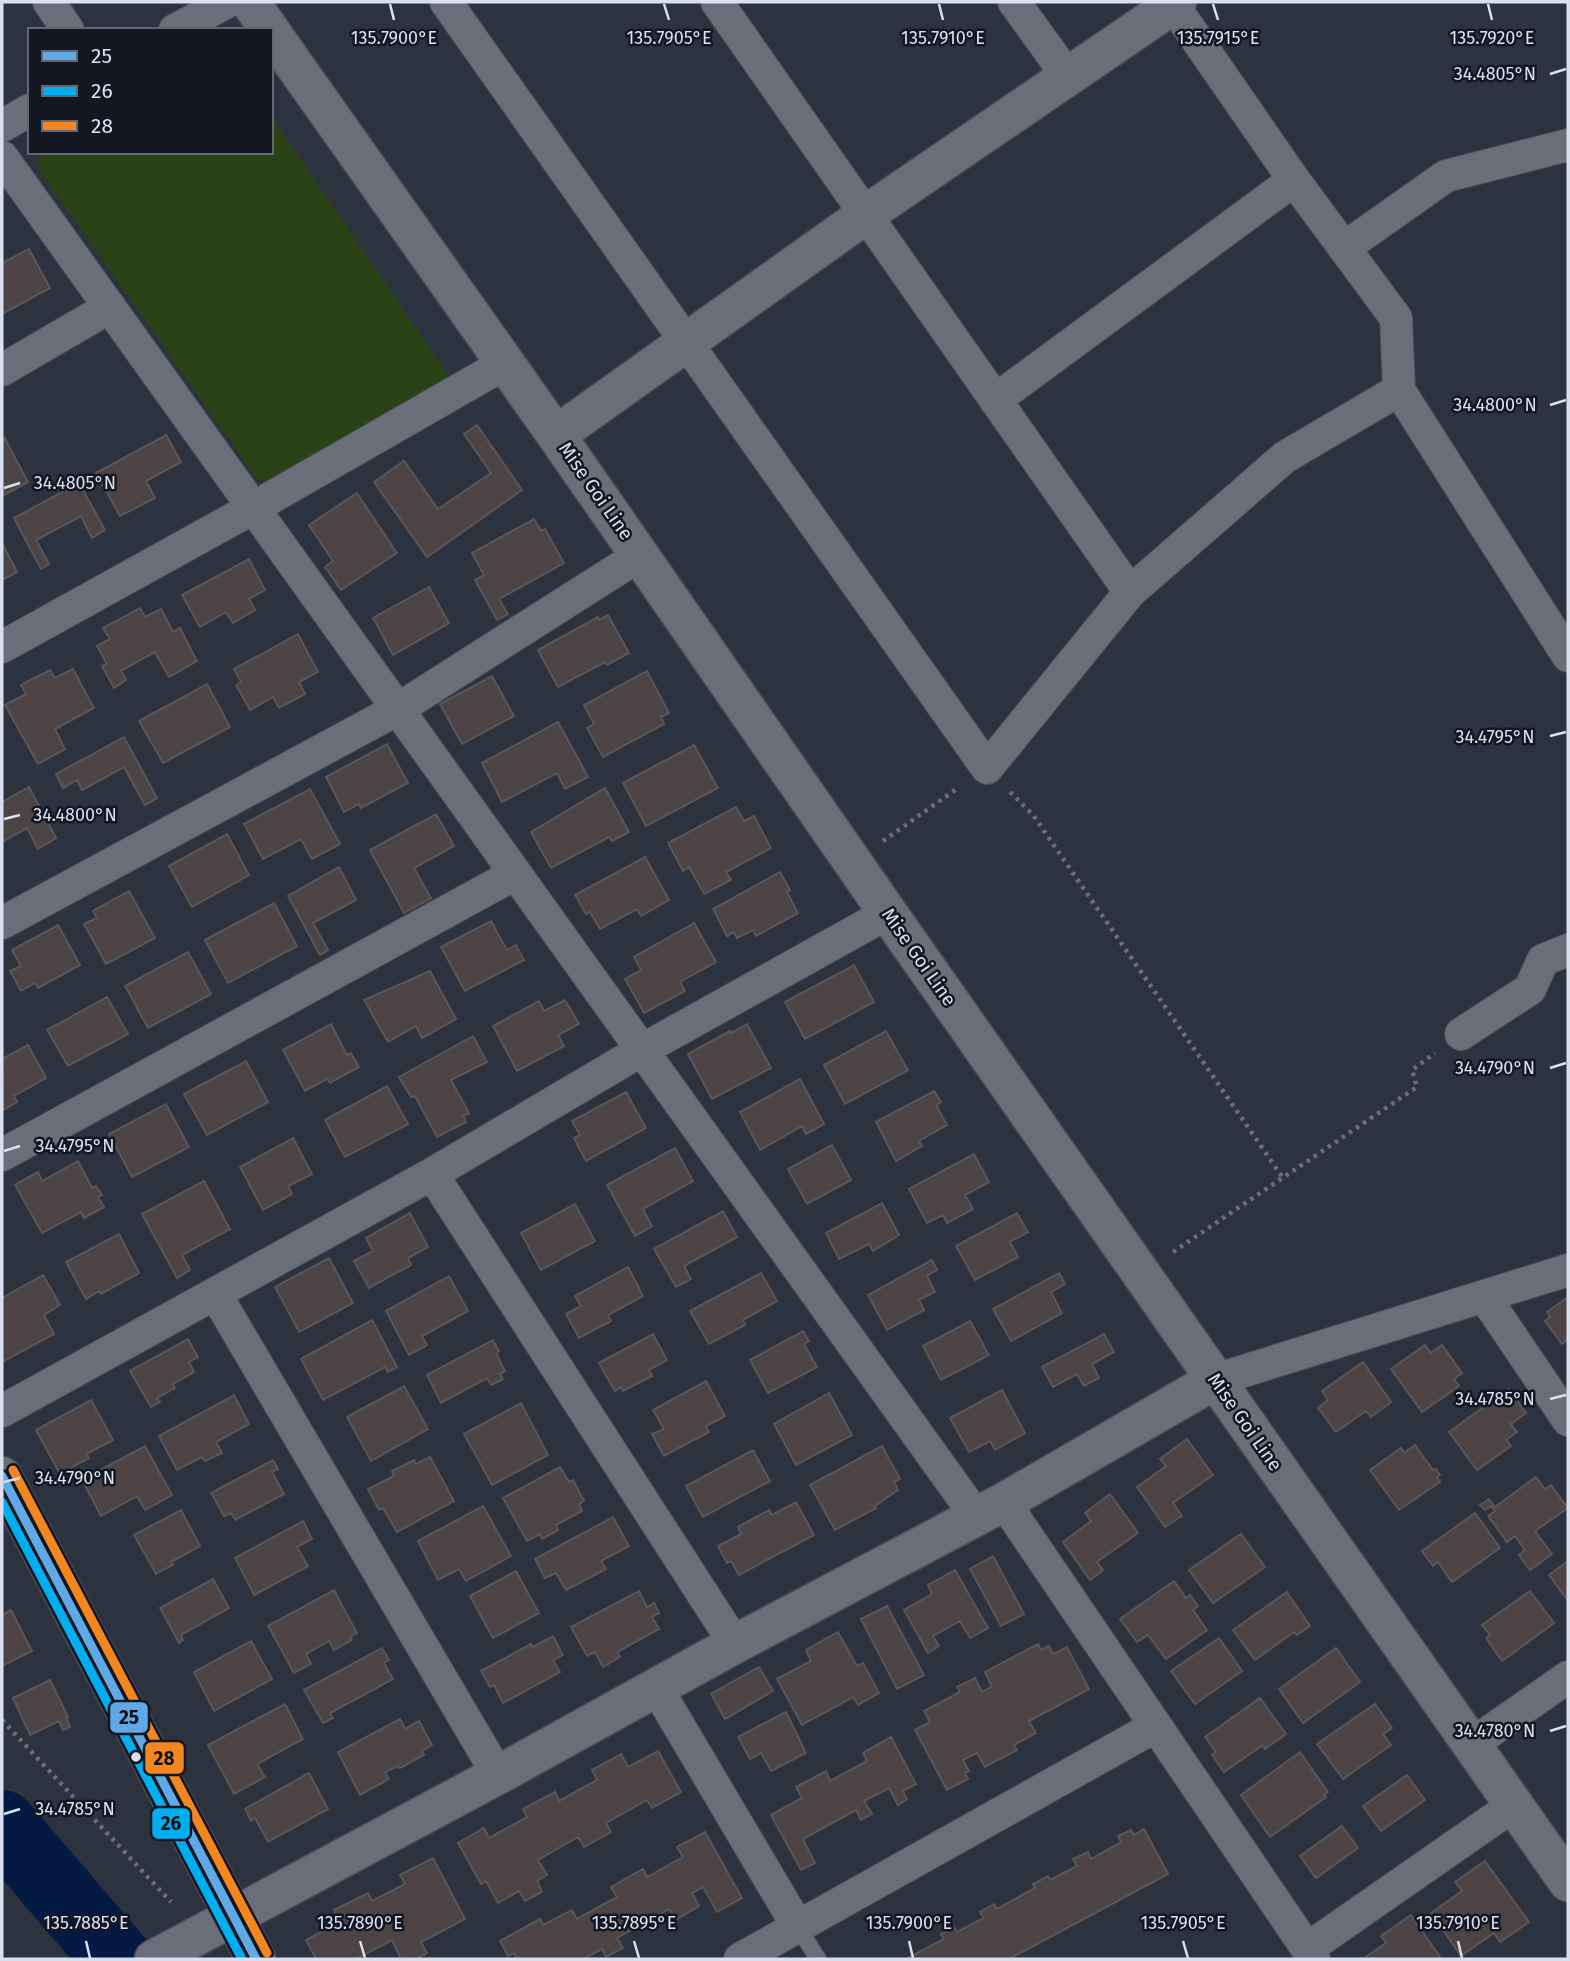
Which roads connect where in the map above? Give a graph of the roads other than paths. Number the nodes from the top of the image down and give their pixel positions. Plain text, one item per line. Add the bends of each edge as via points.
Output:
1 (49, 2) edge
2 (227, 2) edge
3 (250, 2) edge
4 (446, 2) edge
5 (717, 2) edge
6 (1014, 2) edge
7 (1175, 3) edge
8 (67, 28) edge
9 (179, 28) edge
10 (269, 28) edge
11 (273, 34) edge
12 (1069, 78) junction
13 (28, 111) edge
14 (2, 126) edge
15 (1568, 145) edge
16 (2, 157) edge
17 (1294, 180) junction
18 (865, 215) junction
19 (1343, 248) junction
20 (110, 307) junction
21 (688, 342) junction
22 (506, 363) junction
23 (2, 370) edge
24 (1399, 390) junction
25 (995, 400) junction
26 (556, 435) junction
27 (253, 508) junction
28 (640, 555) junction
29 (1129, 593) junction
30 (2, 647) edge
31 (1568, 656) edge
32 (398, 709) junction
33 (516, 874) junction
34 (888, 913) junction
35 (2, 923) edge
36 (1568, 950) edge
37 (1461, 1034) road end
38 (642, 1050) junction
39 (2, 1154) edge
40 (432, 1174) junction
41 (1568, 1270) edge
42 (216, 1295) junction
43 (1484, 1296) junction
44 (1215, 1380) junction
45 (2, 1411) edge
46 (1568, 1420) edge
47 (2, 1476) edge
48 (990, 1509) junction
49 (735, 1644) junction
50 (1568, 1677) edge
51 (656, 1687) junction
52 (1156, 1726) junction
53 (1472, 1744) junction
54 (498, 1775) junction
55 (1514, 1805) junction
56 (1568, 1882) edge
57 (234, 1918) junction
58 (798, 1927) junction
59 (167, 1952) edge
60 (1311, 1954) edge
61 (256, 1959) edge
62 (740, 1959) edge
63 (818, 1959) edge

1 - 8 street
2 - 9 street
3 - 10 street, Mise Goi Line
4 - 21 street
5 - 18 street
6 - 12 street
7 - 12 street
7 - 17 street
11 - 22 street, Mise Goi Line
12 - 18 street
13 - 14 street
15 - 19 street via 1446,176
16 - 20 street
17 - 19 street
17 - 25 street
18 - 21 street
18 - 25 street
19 - 24 street via 1396,318
20 - 23 street
20 - 27 street
21 - 26 street
21 - 29 street via 987,768
22 - 26 street, Mise Goi Line
22 - 27 street
24 - 29 street via 1285,457
24 - 31 street
25 - 29 street
26 - 28 street, Mise Goi Line
27 - 30 street
27 - 32 street
28 - 32 street
28 - 34 street, Mise Goi Line
32 - 33 street
32 - 35 street
33 - 38 street
33 - 39 street
34 - 38 street
34 - 44 street, Mise Goi Line
36 - 37 street via 1543,960 1530,989
38 - 40 street
38 - 48 street
40 - 42 street
40 - 49 street
41 - 43 street
42 - 45 street
42 - 54 street
43 - 44 street
43 - 46 street
44 - 48 street
44 - 53 street, Mise Goi Line
47 - 57 street
48 - 49 street
48 - 52 street
49 - 51 street
50 - 53 street
51 - 54 street
51 - 58 street
52 - 58 street
52 - 60 street
53 - 55 street, Mise Goi Line
54 - 57 street
55 - 56 street, Mise Goi Line
55 - 60 street
57 - 59 street
57 - 61 street
58 - 62 street
58 - 63 lane

